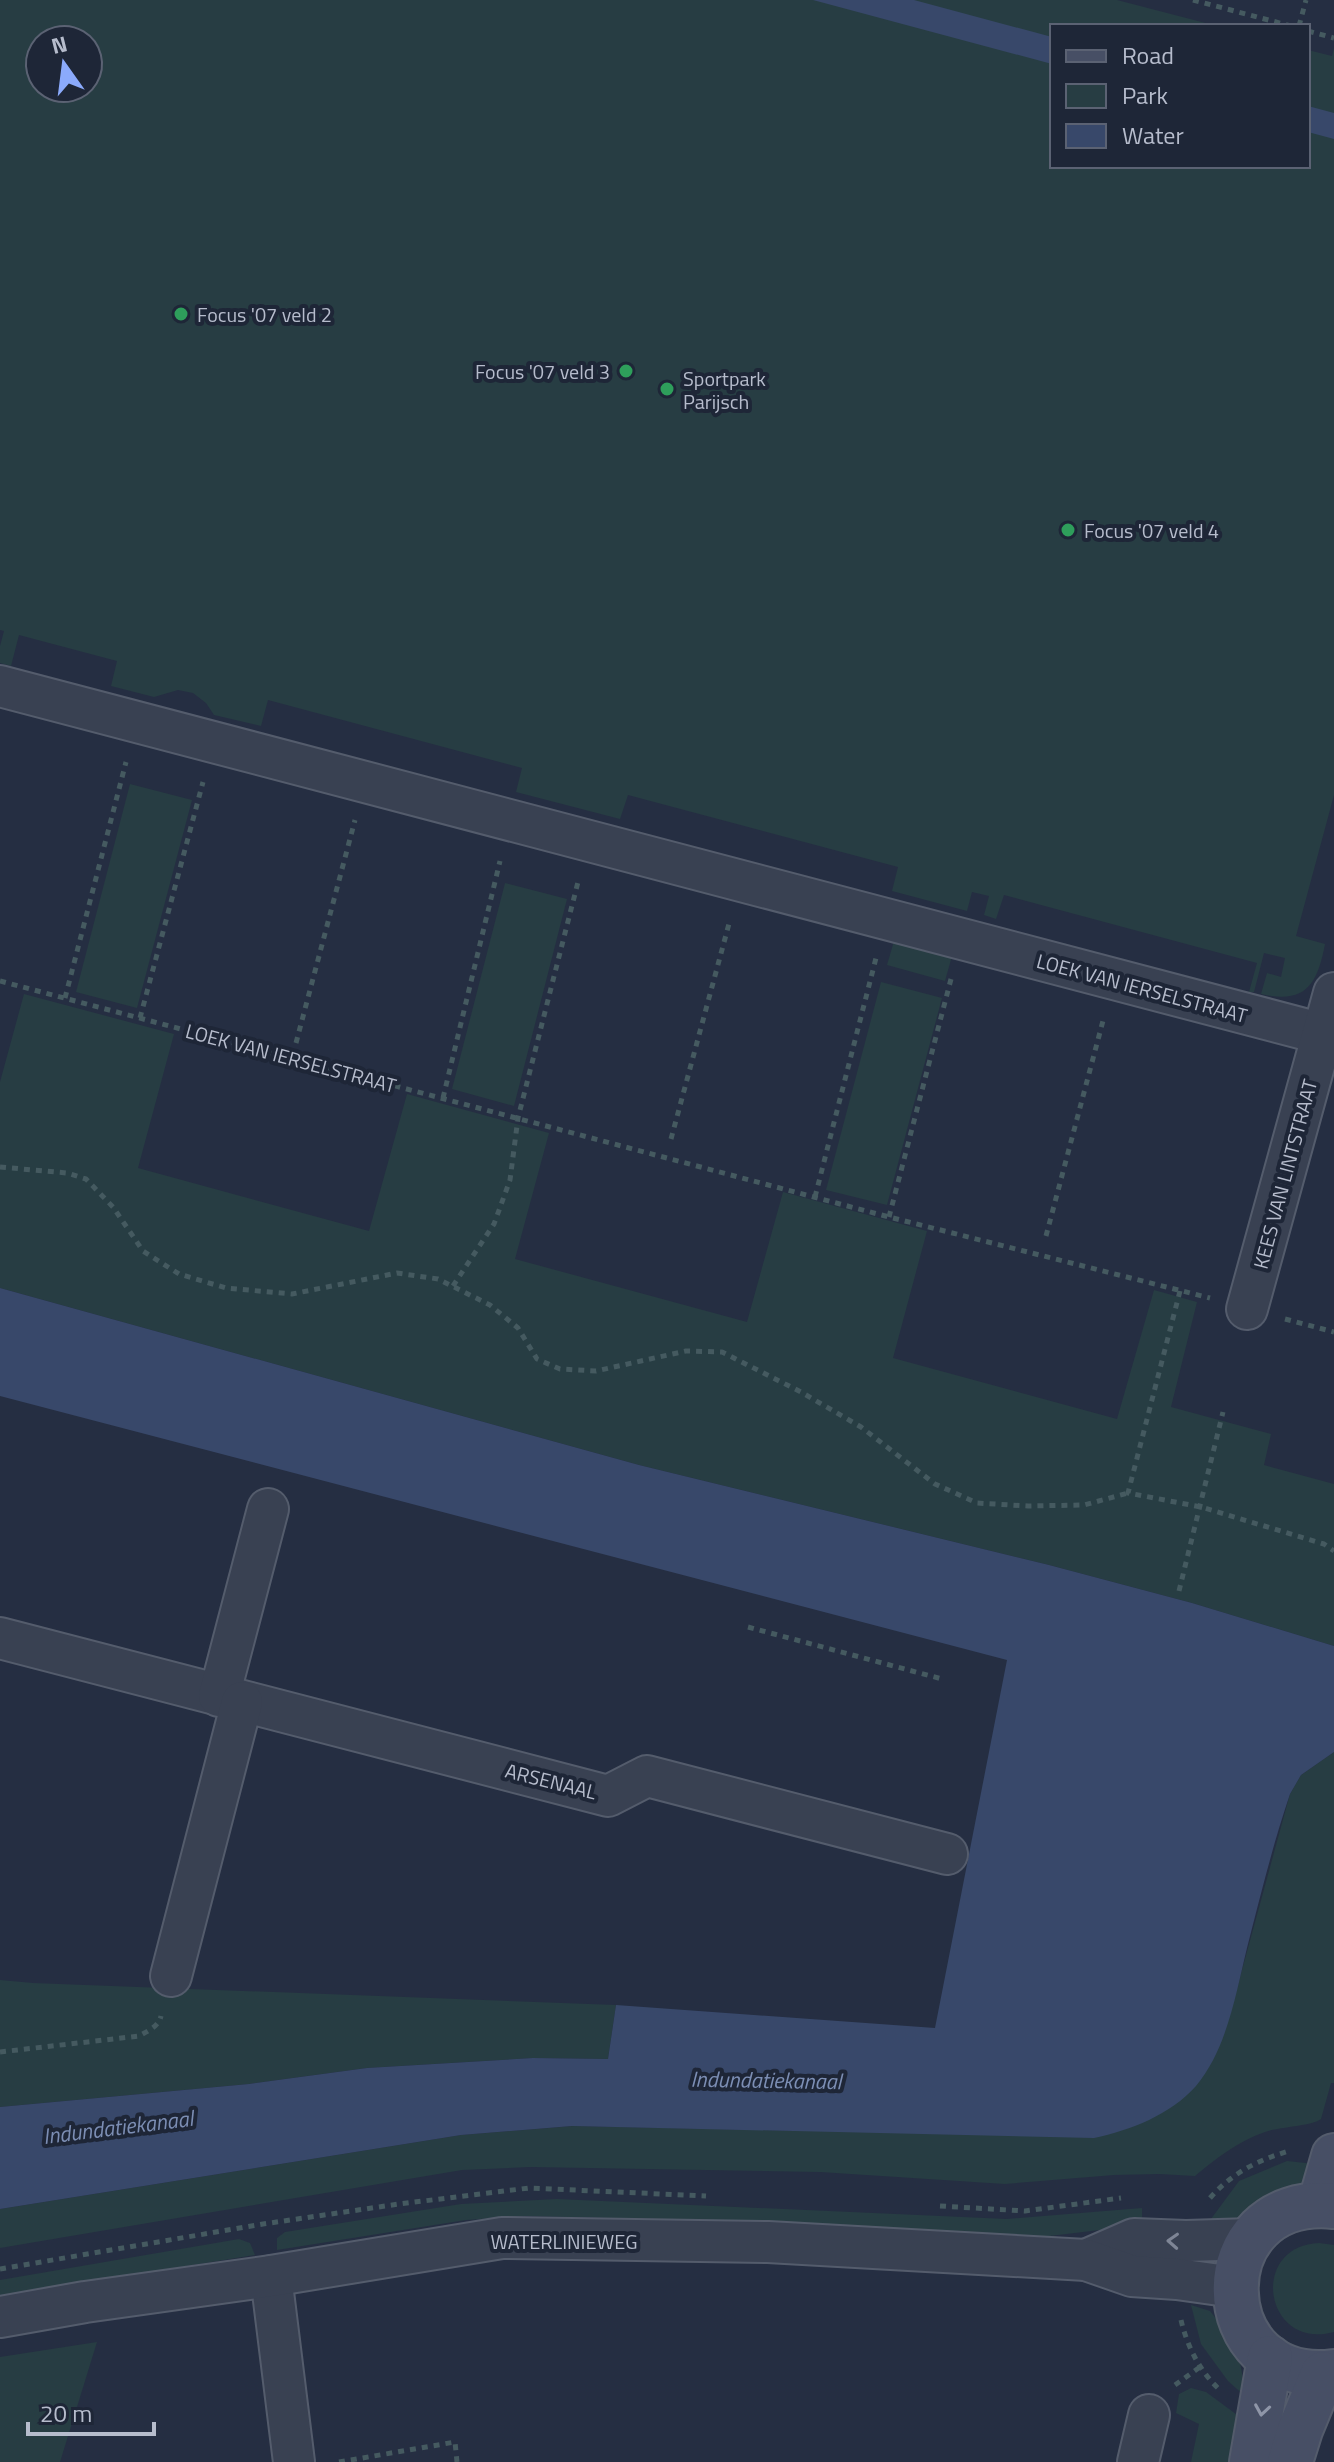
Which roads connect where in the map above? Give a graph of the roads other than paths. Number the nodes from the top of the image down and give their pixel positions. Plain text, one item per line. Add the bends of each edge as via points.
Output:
1 (0, 686) edge
2 (1334, 993) edge
3 (1323, 1034) junction
4 (1247, 1309) road end
5 (268, 1509) dead end
6 (0, 1638) edge
7 (231, 1699) junction
8 (947, 1854) dead end
9 (171, 1976) road end
10 (1334, 2156) edge
11 (1327, 2206) edge
12 (1251, 2239) junction
13 (1086, 2260) junction
14 (271, 2276) junction
15 (1234, 2287) junction
16 (0, 2317) edge
17 (1270, 2358) junction
18 (1328, 2373) edge
19 (1149, 2415) dead end
20 (294, 2462) edge
21 (1138, 2462) edge
22 (1252, 2462) edge
23 (1290, 2462) edge

1 - 3 street, LOEK VAN IERSELSTRAAT
2 - 3 street, KEES VAN LINTSTRAAT
3 - 4 street, KEES VAN LINTSTRAAT
5 - 7 street
6 - 7 street, ARSENAAL
7 - 8 street, ARSENAAL via 608,1796 647,1776
7 - 9 street
10 - 11 street
11 - 12 street via 1306,2205 1281,2214
12 -> 13 street, WATERLINIEWEG via 1134,2239
12 - 15 street
13 - 14 street, WATERLINIEWEG via 768,2242 502,2238
13 - 15 street, WATERLINIEWEG via 1132,2276
14 - 16 street, WATERLINIEWEG
14 - 20 street
15 - 17 street via 1241,2322
17 - 18 street via 1312,2374
17 -> 22 street
18 - 23 street
19 - 21 street

